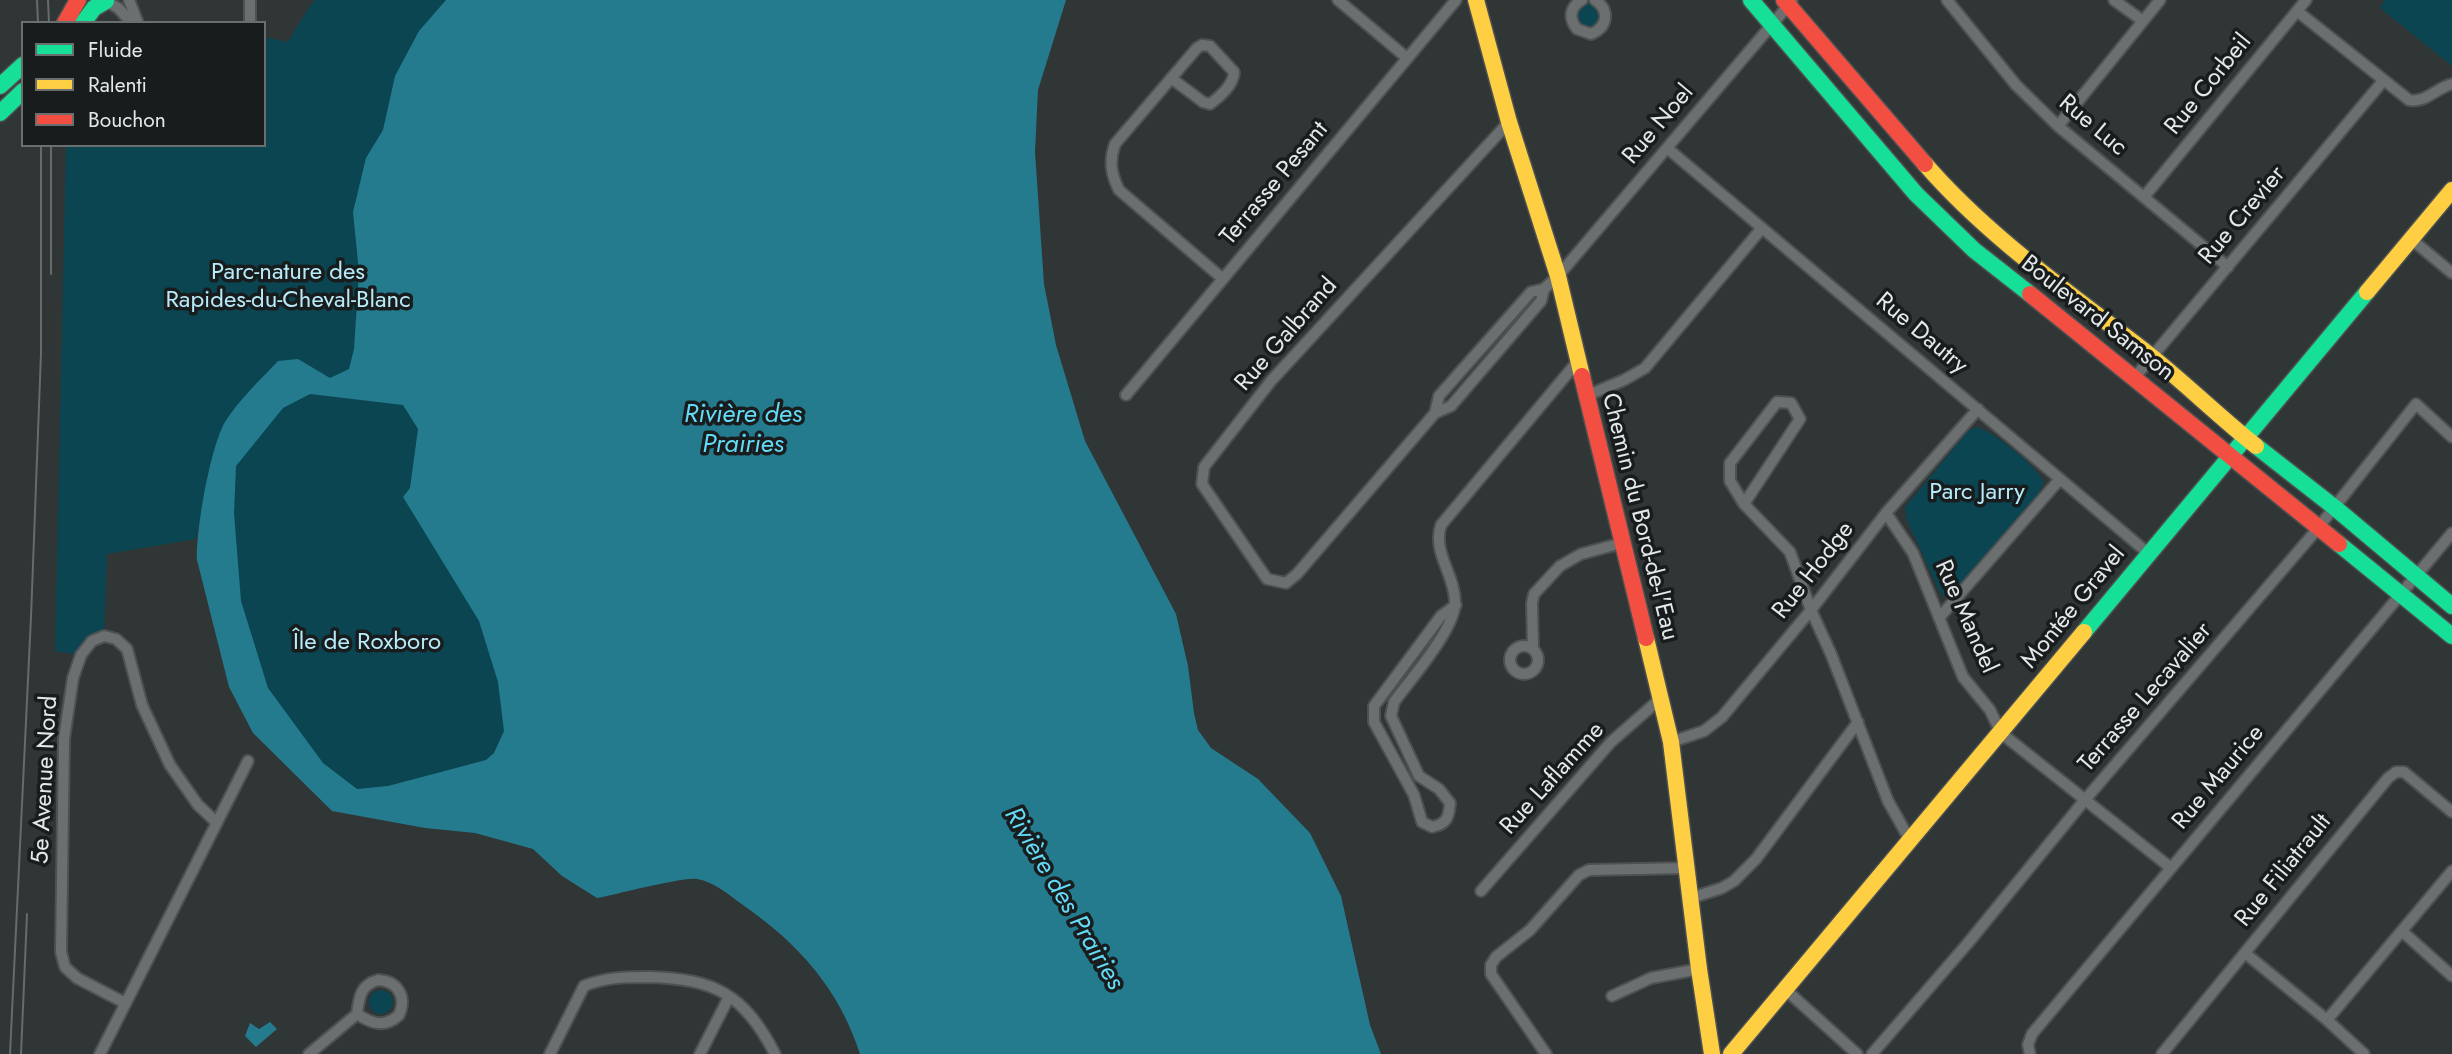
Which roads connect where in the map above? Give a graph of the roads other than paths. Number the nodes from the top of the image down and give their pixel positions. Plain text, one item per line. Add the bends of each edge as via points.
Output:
1 (78, 0) edge
2 (104, 0) edge
3 (129, 0) edge
4 (250, 0) edge
5 (1338, 0) edge
6 (1456, 0) edge
7 (1476, 0) edge
8 (1582, 0) edge
9 (1751, 0) edge
10 (1947, 0) edge
11 (2114, 0) edge
12 (2160, 0) edge
13 (2306, 0) edge
14 (1601, 2) edge
15 (1789, 2) edge
16 (2297, 11) junction
17 (66, 21) edge
18 (84, 21) edge
19 (130, 21) edge
20 (137, 21) edge
21 (250, 21) edge
22 (2143, 21) junction
23 (1772, 24) junction
24 (1407, 58) junction
25 (21, 67) edge
26 (1171, 78) junction
27 (2383, 80) junction
28 (2452, 84) edge
29 (0, 86) edge
30 (21, 93) edge
31 (0, 113) edge
32 (1509, 122) junction
33 (2058, 126) junction
34 (1667, 148) junction
35 (2452, 190) edge
36 (2144, 197) junction
37 (1762, 228) junction
38 (2411, 239) junction
39 (2228, 267) junction
40 (2452, 273) edge
41 (1558, 276) junction
42 (1223, 279) junction
43 (2152, 357) junction
44 (1578, 361) junction
45 (2135, 377) junction
46 (1126, 395) dead end
47 (1586, 396) junction
48 (1978, 409) junction
49 (2245, 437) junction
50 (2452, 437) edge
51 (2230, 455) junction
52 (2060, 479) junction
53 (1744, 504) junction
54 (2334, 506) junction
55 (1886, 513) junction
56 (2319, 527) junction
57 (2452, 533) edge
58 (1622, 543) junction
59 (2148, 552) junction
60 (2416, 576) junction
61 (1286, 583) joint
62 (2401, 593) junction
63 (1456, 605) junction
64 (2452, 606) edge
65 (1811, 610) junction
66 (1939, 618) junction
67 (2452, 636) edge
68 (1533, 648) dead end
69 (1660, 699) junction
70 (1373, 716) junction
71 (1391, 716) junction
72 (1858, 722) junction
73 (2001, 733) junction
74 (1671, 742) junction
75 (248, 761) dead end
76 (2084, 802) junction
77 (2452, 812) edge
78 (216, 822) junction
79 (1911, 842) junction
80 (1686, 868) junction
81 (2171, 868) junction
82 (2452, 871) edge
83 (1481, 891) dead end
84 (1691, 898) junction
85 (2403, 932) junction
86 (2245, 953) junction
87 (1699, 969) junction
88 (2452, 976) edge
89 (1786, 990) junction
90 (1612, 996) dead end
91 (729, 997) junction
92 (125, 1003) junction
93 (357, 1014) junction
94 (2328, 1020) junction
95 (100, 1054) edge
96 (309, 1054) edge
97 (550, 1054) edge
98 (700, 1054) edge
99 (775, 1054) edge
100 (1545, 1054) edge
101 (1712, 1054) edge
102 (1731, 1054) edge
103 (1857, 1054) edge
104 (1872, 1054) edge
105 (2030, 1054) edge
106 (2162, 1054) edge
107 (2364, 1054) edge

1 - 17 street
2 - 18 street
2 - 19 street
3 - 20 street
4 - 21 street
5 - 24 street
6 - 24 street, Terrasse Pesant
7 - 32 street, Chemin du Bord-de-l'Eau
8 - 14 street via 1573,8 1571,19 1586,33 1596,32 1604,24
9 - 23 street, Boulevard Samson
10 - 33 street, Rue Luc via 2016,85
11 - 22 street
12 - 22 street
13 - 16 street, Rue Corbeil
15 - 23 street, Rue Noel
15 - 43 street, Boulevard Samson via 1942,184 2019,253
16 - 27 street
16 - 36 street, Rue Corbeil
22 - 33 street
23 - 34 street, Rue Noel
23 - 45 street, Boulevard Samson via 1916,194 1974,250
24 - 42 street, Terrasse Pesant
25 - 29 street
26 - 26 street via 1202,45 1210,47 1234,72 1234,79 1210,104
26 - 42 street via 1115,144 1112,175 1119,190
27 - 28 street via 2416,102
27 - 39 street, Rue Crevier
30 - 31 street
32 - 41 street, Chemin du Bord-de-l'Eau
32 - 61 street, Rue Galbrand via 1271,381 1204,467 1202,484 1267,579
33 - 36 street, Rue Luc
34 - 37 street, Rue Dautry
34 - 41 street, Rue Noel
35 - 38 street, Montée Gravel
36 - 39 street, Rue Luc
37 - 47 street via 1645,368
37 - 48 street, Rue Dautry
38 - 40 street
38 - 49 street, Montée Gravel
39 - 43 street, Rue Crevier
41 - 44 street, Chemin du Bord-de-l'Eau
41 - 61 street, Rue Noel via 1451,406 1435,413
42 - 46 street, Terrasse Pesant
43 - 45 street, Rue Crevier
43 - 49 street, Boulevard Samson
44 - 47 street, Chemin du Bord-de-l'Eau
44 - 63 street via 1441,525 1438,546
45 - 51 street, Boulevard Samson
47 - 58 street, Chemin du Bord-de-l'Eau
48 - 52 street, Rue Dautry
48 - 55 street, Rue Hodge
49 - 51 street, Montée Gravel
49 - 54 street, Boulevard Samson
50 - 54 street, Terrasse Lecavalier via 2416,404
51 - 56 street, Boulevard Samson
51 - 59 street, Montée Gravel
52 - 59 street, Rue Dautry
52 - 66 street
53 - 53 street via 1730,481 1730,463 1777,402 1791,403 1800,419
53 - 65 street via 1790,552
54 - 56 street, Terrasse Lecavalier
54 - 60 street, Boulevard Samson
55 - 65 street, Rue Hodge
55 - 66 street, Rue Mandel via 1913,553
56 - 62 street, Boulevard Samson
56 - 76 street, Terrasse Lecavalier
57 - 60 street, Rue Maurice
58 - 68 street via 1581,554 1560,566 1534,594
58 - 69 street, Chemin du Bord-de-l'Eau
59 - 73 street, Montée Gravel
60 - 62 street, Rue Maurice
60 - 64 street, Boulevard Samson
62 - 67 street, Boulevard Samson
62 - 81 street, Rue Maurice
63 - 70 street via 1441,616 1374,706
63 - 71 street via 1451,624 1394,702
65 - 72 street
65 - 74 street, Rue Hodge via 1722,717 1704,731
66 - 73 street, Rue Mandel via 1963,677 1990,710
69 - 74 street, Chemin du Bord-de-l'Eau
69 - 83 street, Rue Laflamme via 1611,742
70 - 71 street
70 - 71 street via 1414,795 1422,822 1441,825 1449,818 1450,803 1419,775
72 - 79 street via 1888,801
72 - 84 street via 1756,859 1734,881
73 - 76 street, Rue Mandel
73 - 79 street, Montée Gravel
74 - 80 street, Chemin du Bord-de-l'Eau
75 - 78 street
76 - 81 street, Rue Mandel
76 - 104 street, Terrasse Lecavalier
77 - 86 street, Rue Filiatrault via 2404,772 2396,772
78 - 92 street
78 - 92 street, 5e Avenue Nord via 198,806 170,765 142,705 127,649 104,636 92,641 73,678 64,739 61,952 65,967 77,978
79 - 89 street, Montée Gravel
80 - 84 street, Chemin du Bord-de-l'Eau
80 - 100 street via 1589,870 1579,875 1530,930 1496,957 1492,974
81 - 105 street, Rue Maurice via 2032,1034
82 - 85 street
84 - 87 street, Chemin du Bord-de-l'Eau
85 - 88 street
85 - 94 street
86 - 94 street
86 - 106 street, Rue Filiatrault
87 - 90 street via 1651,978
87 - 101 street, Chemin du Bord-de-l'Eau
89 - 102 street, Montée Gravel
89 - 103 street
91 - 97 street via 714,987 684,979 603,978 584,986
91 - 98 street
91 - 99 street via 753,1017
92 - 95 street
93 - 93 street via 379,1024 393,1020 402,1008 401,993 385,980 371,982 361,991
93 - 96 street
94 - 107 street

